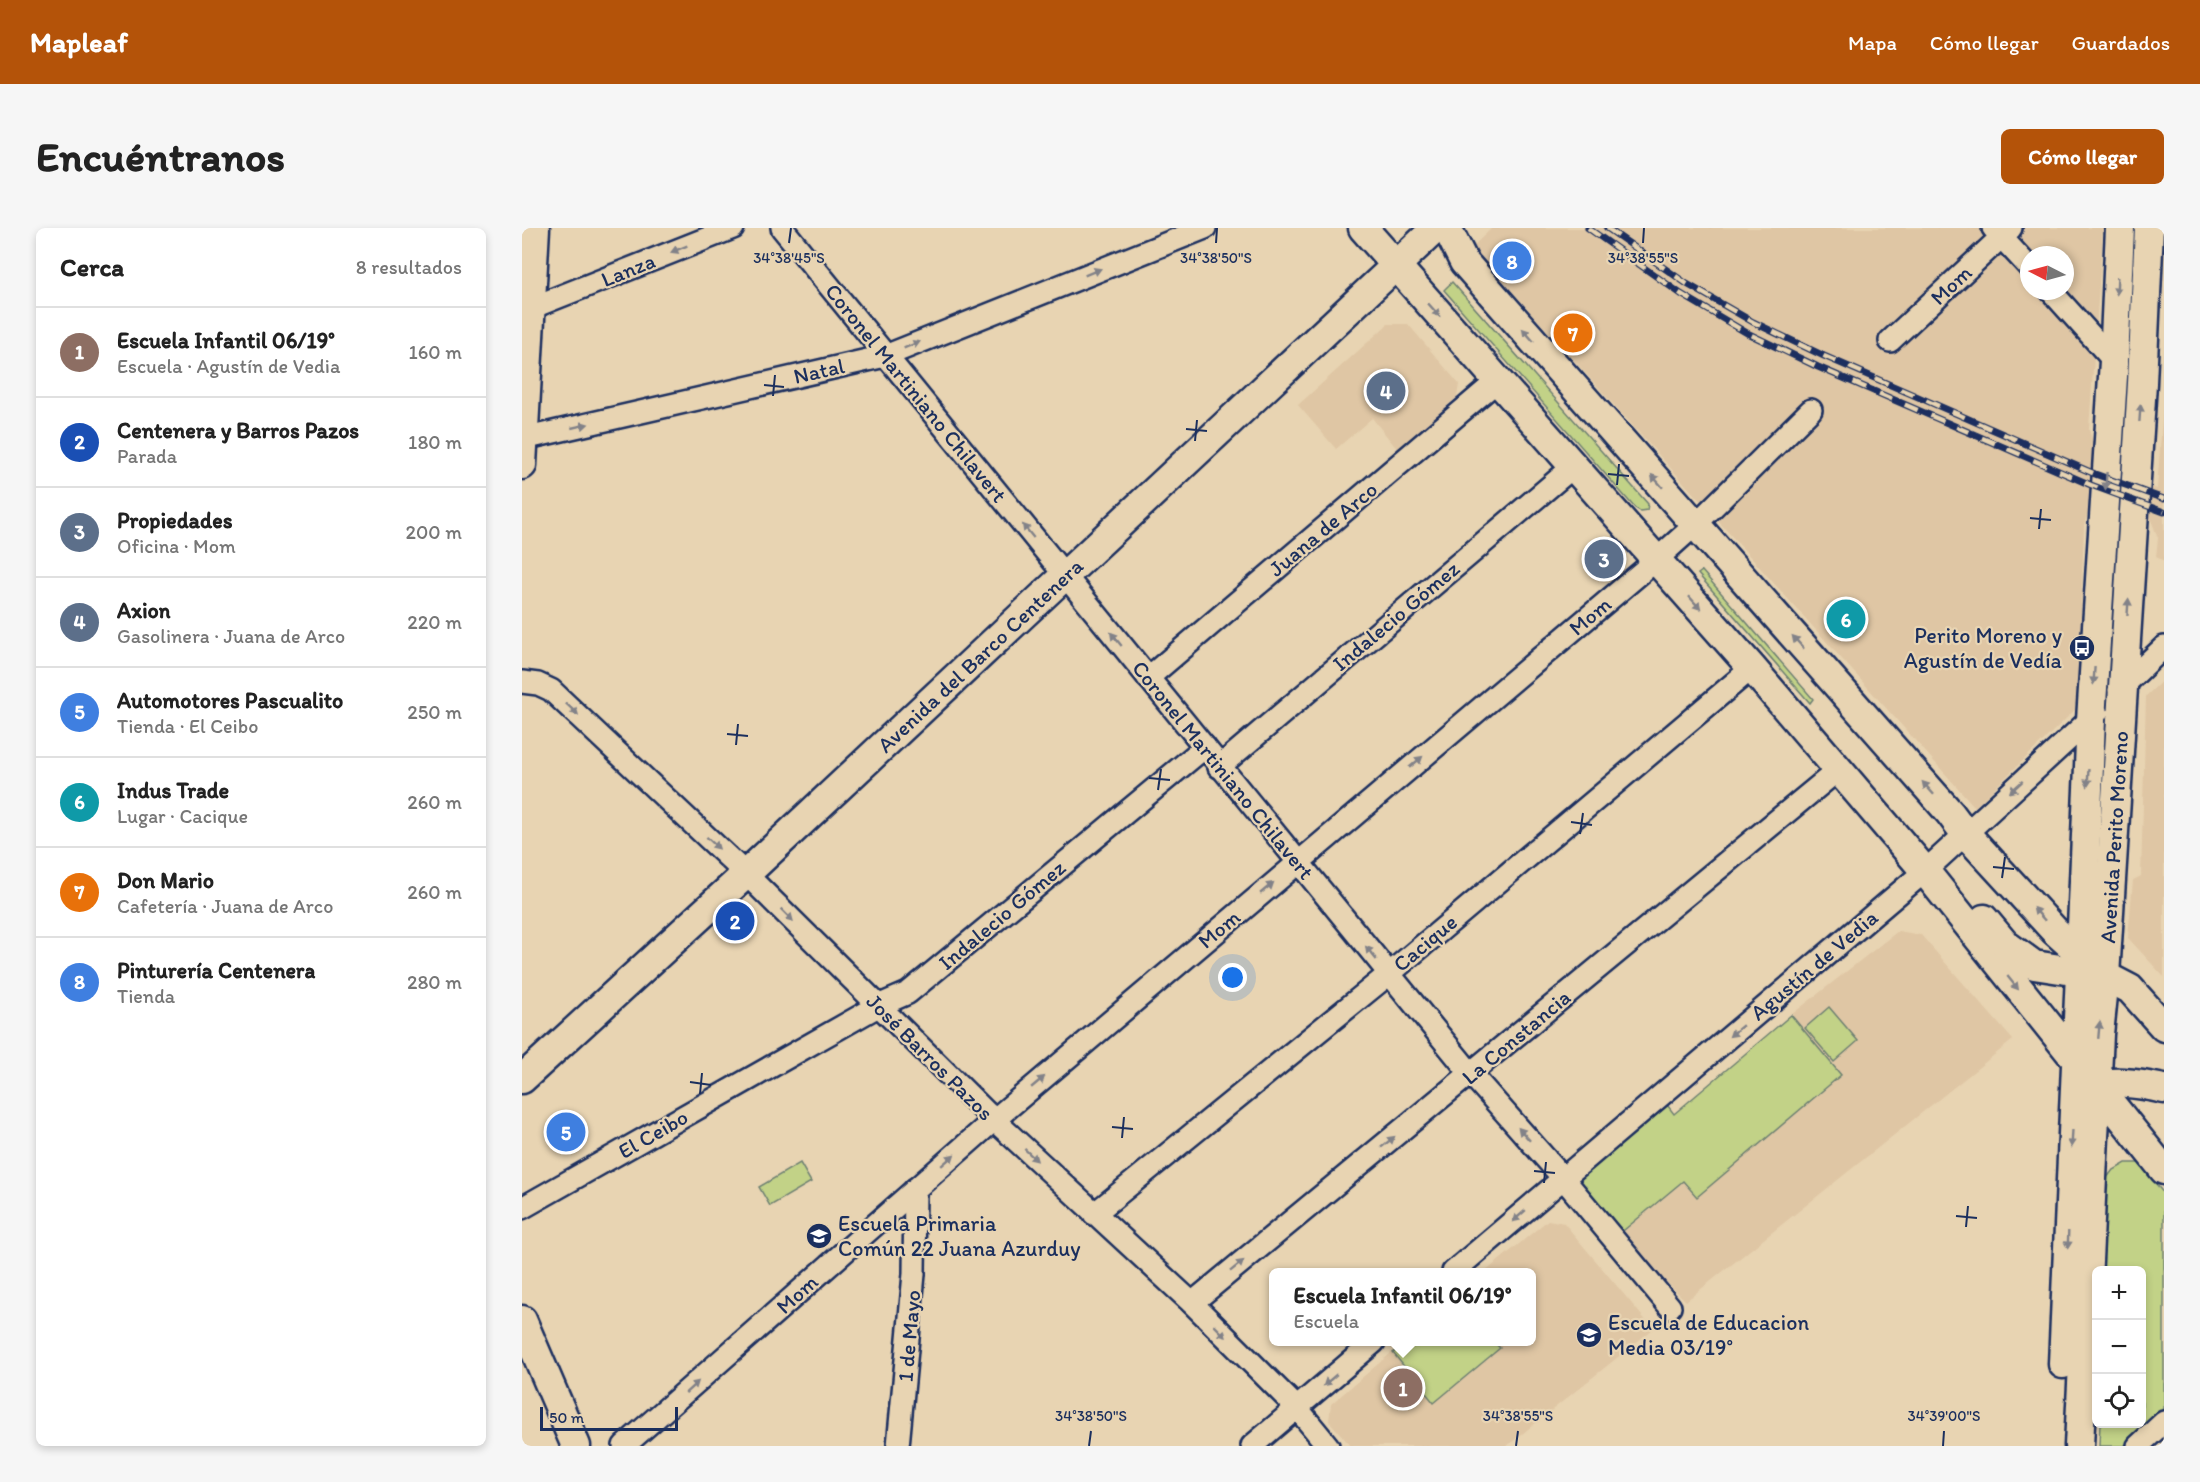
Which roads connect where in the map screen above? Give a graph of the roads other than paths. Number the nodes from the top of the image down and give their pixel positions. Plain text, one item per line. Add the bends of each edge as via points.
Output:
1 (535, 228) edge
2 (733, 228) edge
3 (782, 228) edge
4 (1205, 228) edge
5 (1363, 228) edge
6 (1436, 228) edge
7 (1447, 228) edge
8 (2120, 228) edge
9 (2149, 228) edge
10 (2002, 231) edge
11 (2020, 255) edge
12 (1395, 266) junction
13 (2059, 300) edge
14 (526, 308) edge
15 (1890, 341) dead end
16 (885, 356) junction
17 (2114, 361) junction
18 (1497, 381) junction
19 (1811, 410) dead end
20 (523, 452) edge
21 (1574, 466) junction
22 (1695, 525) junction
23 (1656, 560) junction
24 (1065, 577) junction
25 (2164, 647) edge
26 (1752, 668) junction
27 (1148, 678) junction
28 (522, 682) edge
29 (2122, 687) junction
30 (2091, 720) junction
31 (1205, 747) junction
32 (1219, 767) junction
33 (1838, 770) junction
34 (1965, 833) junction
35 (1297, 863) junction
36 (746, 874) junction
37 (1928, 877) junction
38 (2089, 968) junction
39 (1389, 974) junction
40 (878, 1006) junction
41 (2164, 1027) edge
42 (2077, 1059) junction
43 (1471, 1074) junction
44 (522, 1079) edge
45 (2086, 1087) junction
46 (2164, 1089) edge
47 (994, 1120) junction
48 (2164, 1170) edge
49 (1563, 1178) junction
50 (915, 1190) junction
51 (522, 1209) edge
52 (1094, 1214) junction
53 (1459, 1268) edge
54 (1192, 1303) junction
55 (1670, 1307) dead end
56 (522, 1320) edge
57 (1368, 1346) edge
58 (1297, 1408) junction
59 (2164, 1422) edge
60 (632, 1444) edge
61 (576, 1446) edge
62 (898, 1446) edge
63 (1252, 1446) edge
64 (1328, 1446) edge
65 (2059, 1446) edge
66 (2079, 1446) edge
67 (2138, 1446) edge

1 - 14 main road
2 -> 14 street, Lanza
3 - 16 street, Coronel Martiniano Chilavert
16 -> 4 street, Natal
5 - 12 main road
6 - 12 main road, Avenida del Barco Centenera
22 -> 7 main road via 1464,262
8 -> 17 main road, Avenida Perito Moreno
29 -> 9 main road, Avenida Perito Moreno
10 - 11 street
10 - 15 street, Mom
12 -> 18 main road
12 - 24 main road, Avenida del Barco Centenera
13 - 17 street
14 - 20 main road
20 -> 16 street, Natal
24 -> 16 street, Coronel Martiniano Chilavert
17 -> 30 main road, Avenida Perito Moreno
18 - 21 main road
18 - 27 street, Juana de Arco
19 - 22 street, Mom
21 - 23 main road
21 - 32 street, Indalecio Gómez
22 - 23 street, Mom
34 -> 22 main road
23 -> 26 main road
35 -> 23 street, Mom
27 -> 24 street, Coronel Martiniano Chilavert
24 - 36 main road, Avenida del Barco Centenera
25 - 29 street, Agustín de Vedia
26 - 33 main road
26 - 39 street, Cacique
27 - 31 street, Coronel Martiniano Chilavert
28 -> 36 street, José Barros Pazos via 551,690
29 - 30 street, Agustín de Vedia
29 - 38 main road, Avenida Perito Moreno
30 -> 34 street, Agustín de Vedia
30 -> 38 main road, Avenida Perito Moreno
31 - 32 street, Coronel Martiniano Chilavert
31 - 40 street, Indalecio Gómez via 908,993
32 - 35 street, Coronel Martiniano Chilavert
33 - 37 main road
33 - 43 street, La Constancia
34 - 37 street, Agustín de Vedia
38 -> 34 main road
39 -> 35 street, Coronel Martiniano Chilavert
47 -> 35 street, Mom
36 -> 40 street, José Barros Pazos
36 - 44 main road, Avenida del Barco Centenera
37 - 38 main road via 1963,896 2005,944 2034,965
37 -> 42 main road
37 -> 49 street, Agustín de Vedia
38 - 41 main road via 2130,989
38 - 42 main road, Avenida Perito Moreno
45 -> 38 main road, Avenida Perito Moreno
39 - 43 street, Coronel Martiniano Chilavert
39 - 52 street, Cacique
40 - 47 street, José Barros Pazos
40 - 51 street, El Ceibo
42 - 45 main road
49 -> 43 street, Coronel Martiniano Chilavert
54 -> 43 street, La Constancia
45 - 46 main road via 2131,1082
45 - 48 main road via 2130,1129
45 -> 65 main road, Avenida Perito Moreno
45 - 66 main road, Avenida Perito Moreno
50 -> 47 street, Mom
47 -> 52 street, José Barros Pazos
49 -> 53 street, Agustín de Vedia
49 - 55 street, Coronel Martiniano Chilavert
60 -> 50 street, Mom
50 - 62 street, 1 de Mayo via 914,1274
52 - 54 street, José Barros Pazos
54 -> 58 street, José Barros Pazos
56 - 61 main road
57 -> 58 street
58 - 63 street
58 - 64 street, José Barros Pazos
59 - 67 street

